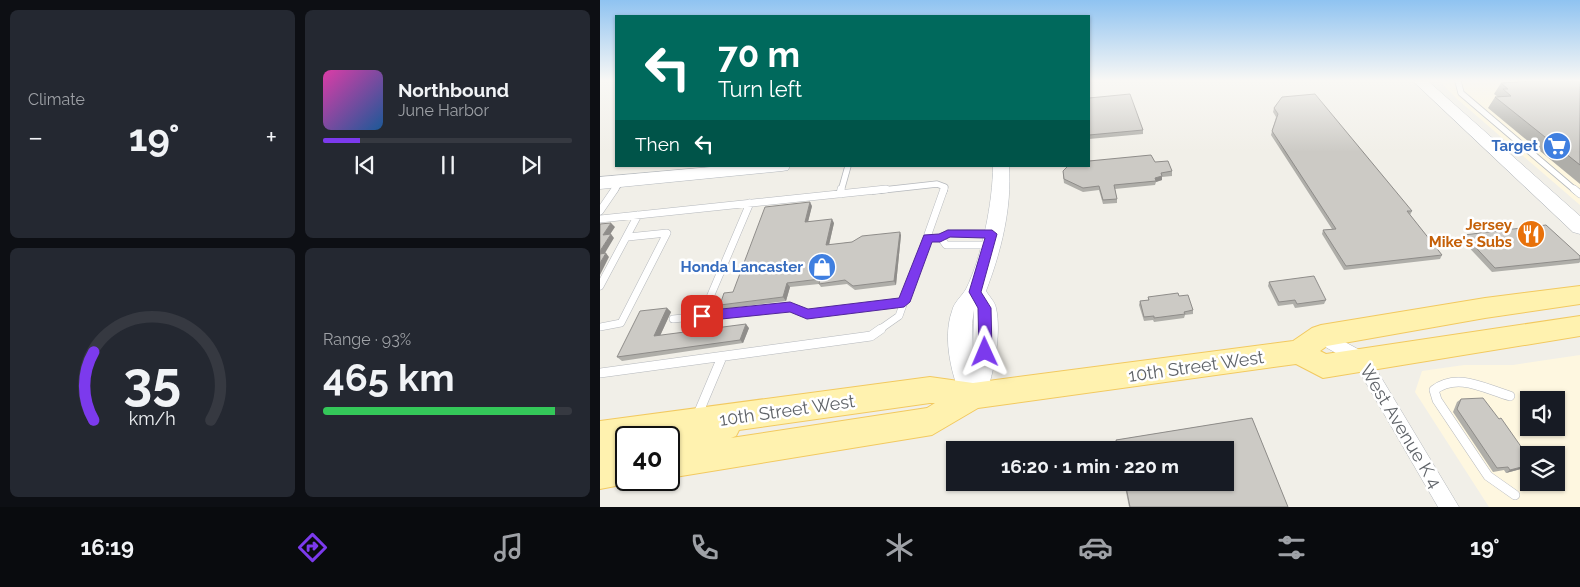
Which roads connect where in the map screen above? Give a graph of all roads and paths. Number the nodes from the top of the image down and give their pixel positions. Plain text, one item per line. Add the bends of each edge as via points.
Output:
1 (1446, 105) edge
2 (1474, 105) edge
3 (770, 167) edge
4 (848, 167) edge
5 (1001, 167) edge
6 (620, 181) junction
7 (600, 183) edge
8 (840, 194) junction
9 (1580, 194) edge
10 (750, 203) junction
11 (600, 211) edge
12 (638, 214) junction
13 (600, 219) edge
14 (1580, 227) edge
15 (628, 238) junction
16 (928, 238) junction
17 (940, 238) junction
18 (990, 240) junction
19 (600, 284) edge
20 (1580, 294) edge
21 (904, 302) junction
22 (1511, 304) junction
23 (702, 316) junction
24 (673, 319) dead end
25 (1580, 326) edge
26 (600, 327) edge
27 (1321, 336) junction
28 (1299, 352) junction
29 (722, 357) junction
30 (1361, 358) junction
31 (600, 373) edge
32 (974, 396) junction
33 (1510, 396) dead end
34 (752, 414) junction
35 (695, 422) junction
36 (600, 435) edge
37 (680, 441) edge
38 (615, 452) edge
39 (600, 454) edge
40 (680, 461) edge
41 (615, 471) edge
42 (600, 473) edge
43 (1515, 495) dead end
44 (1450, 507) edge

1 - 14 street
2 - 9 lane
3 - 6 street
4 - 8 lane
5 - 18 street via 1002,192
6 - 7 street
6 - 11 lane
8 - 10 lane
8 - 16 lane via 937,184 945,187
10 - 12 lane
10 - 23 lane
12 - 13 lane
12 - 15 lane
15 - 19 lane
15 - 26 lane via 667,233 621,323
16 - 17 lane
16 - 21 lane
17 - 18 lane via 948,233
17 - 18 lane via 946,245
18 - 32 street via 975,292 985,308 985,352
20 - 22 main road, 10th Street West
21 - 23 lane via 807,314 790,307
21 - 29 lane via 899,316 871,336
22 - 27 main road, 10th Street West
22 - 30 main road via 1491,319 1378,339 1367,347
23 - 24 lane
25 - 30 main road
27 - 28 main road, 10th Street West
27 - 30 street, West Avenue K 4
28 - 30 main road via 1323,366
28 - 32 main road, 10th Street West
29 - 31 lane
29 - 35 lane
30 - 44 street, West Avenue K 4
32 - 34 main road, 10th Street West via 930,390
32 - 40 main road, 10th Street West via 932,421
33 - 43 lane via 1464,382 1445,383 1434,390 1437,400 1488,476
34 - 35 main road, 10th Street West
34 - 37 main road via 695,439
35 - 36 main road, 10th Street West
38 - 39 main road
41 - 42 main road

